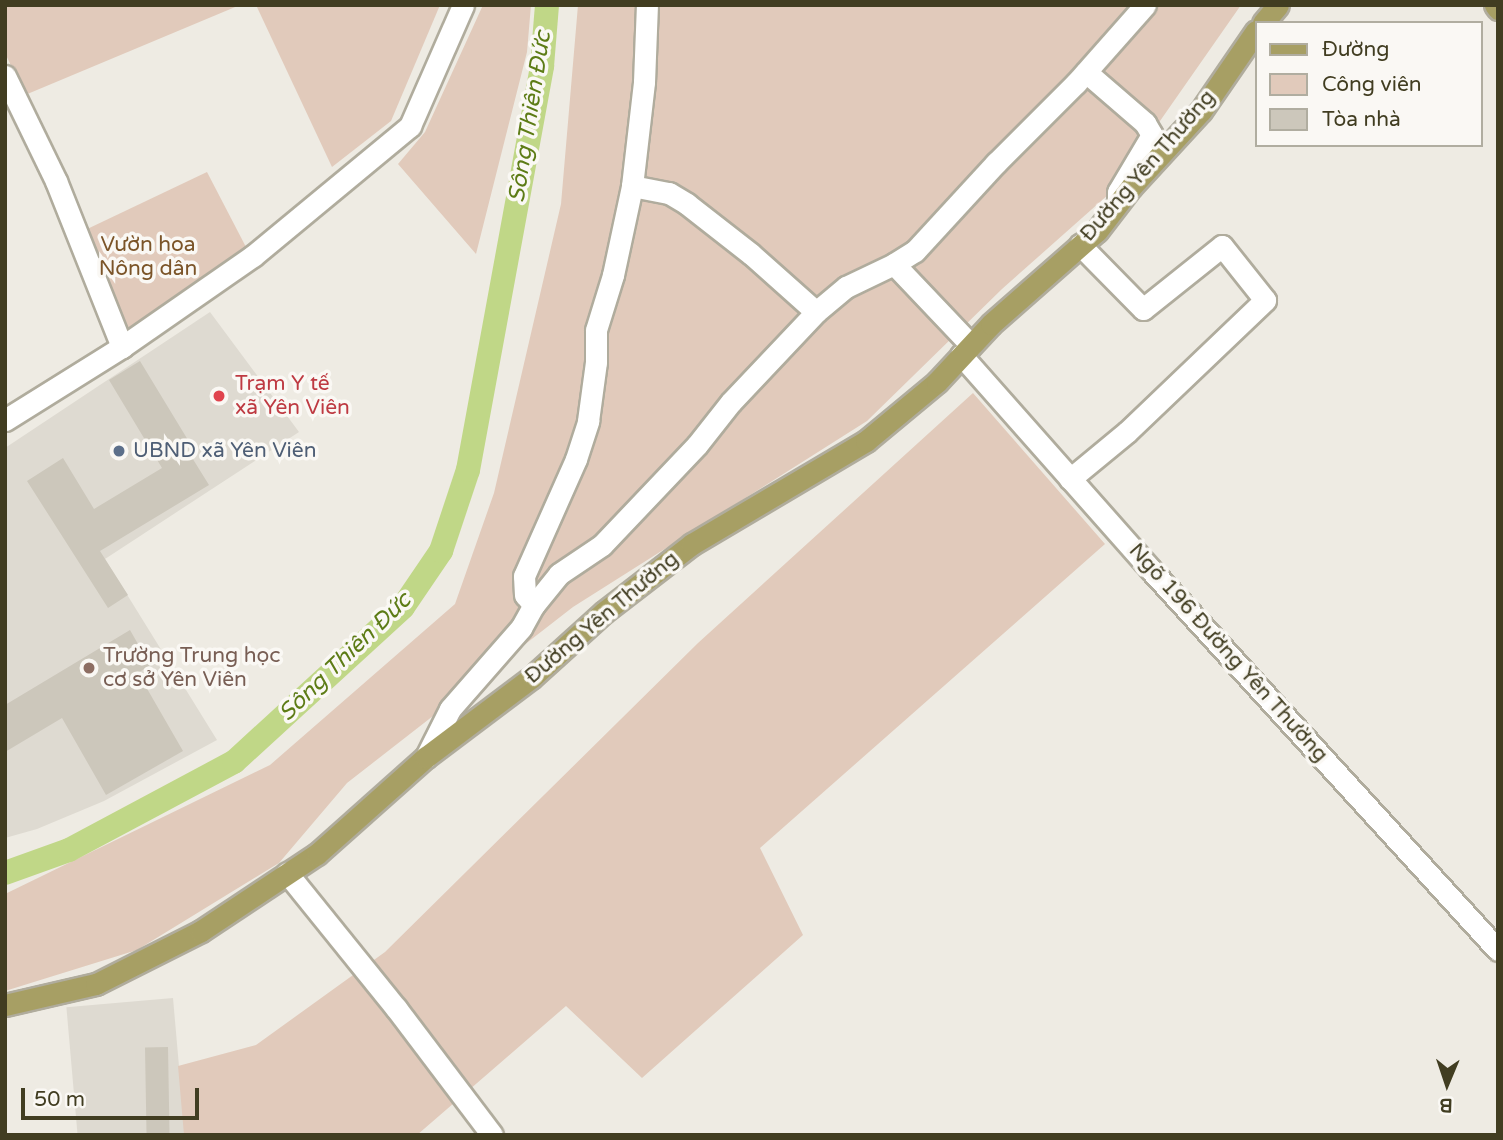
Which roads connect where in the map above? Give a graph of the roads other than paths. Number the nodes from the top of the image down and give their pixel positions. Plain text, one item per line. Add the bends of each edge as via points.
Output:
1 (463, 5) edge
2 (647, 5) edge
3 (1145, 5) edge
4 (1278, 5) edge
5 (1265, 21) edge
6 (1254, 34) edge
7 (1086, 72) junction
8 (5, 76) edge
9 (632, 186) junction
10 (1117, 204) junction
11 (1080, 245) junction
12 (894, 264) junction
13 (816, 312) junction
14 (122, 347) junction
15 (966, 350) junction
16 (5, 420) edge
17 (1070, 479) junction
18 (534, 605) junction
19 (426, 757) junction
20 (287, 873) junction
21 (1498, 950) edge
22 (5, 1005) edge
23 (492, 1135) edge

1 - 14 street via 410,126 253,256
2 - 9 street
3 - 7 street
4 - 5 main road
6 - 10 main road, Đường Yên Thường via 1201,110
7 - 10 street via 1145,123 1152,135 1118,192
7 - 12 street via 915,251
8 - 14 street via 56,181
9 - 13 street via 669,193 687,204
9 - 18 street via 596,330 588,421 524,576 525,594
10 - 11 main road, Đường Yên Thường
11 - 15 main road, Đường Yên Thường
11 - 17 street via 1143,309 1222,246 1265,300 1127,432
12 - 13 street via 846,287
12 - 15 street, Ngõ 196 Đường Yên Thường
13 - 18 street via 602,545 559,574
14 - 16 street
15 - 17 street, Ngõ 196 Đường Yên Thường
15 - 19 main road, Đường Yên Thường via 937,382 866,441 692,544 604,612 531,678
17 - 21 street, Ngõ 196 Đường Yên Thường
18 - 19 street via 520,628 450,709
19 - 20 main road, Đường Yên Thường via 317,854
20 - 22 main road, Đường Yên Thường via 201,931 96,984
20 - 23 street

